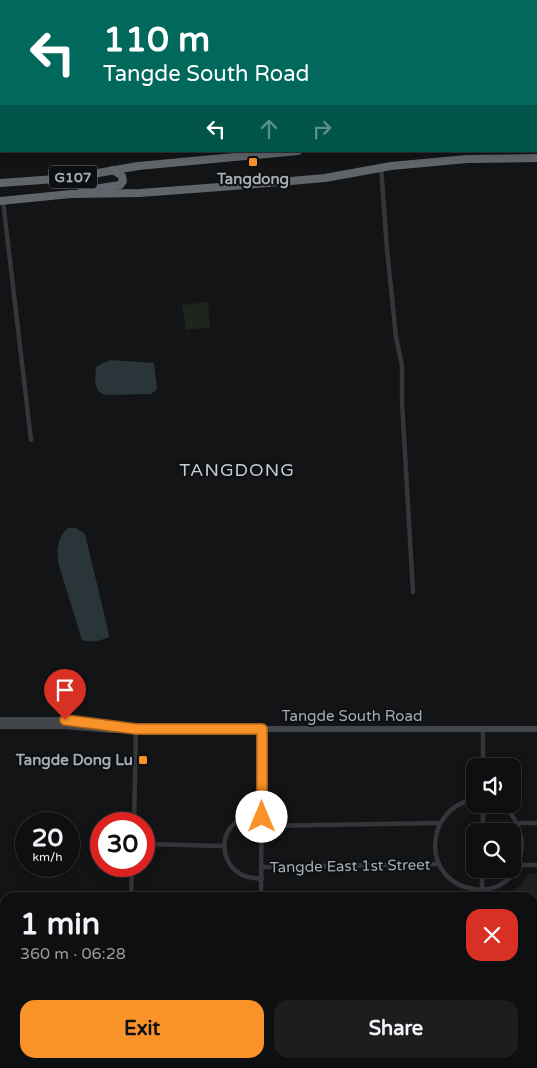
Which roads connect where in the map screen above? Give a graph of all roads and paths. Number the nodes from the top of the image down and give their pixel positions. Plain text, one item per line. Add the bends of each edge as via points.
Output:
1 (287, 152) edge
2 (537, 158) edge
3 (381, 167) junction
4 (113, 170) junction
5 (0, 183) edge
6 (71, 194) junction
7 (1, 201) edge
8 (31, 440) dead end
9 (413, 592) dead end
10 (0, 720) edge
11 (0, 726) edge
12 (483, 728) junction
13 (136, 729) junction
14 (262, 729) junction
15 (537, 729) edge
16 (483, 758) edge
17 (466, 802) edge
18 (134, 812) edge
19 (512, 813) edge
20 (262, 817) junction
21 (440, 823) junction
22 (520, 823) edge
23 (521, 823) edge
24 (537, 823) edge
25 (262, 826) junction
26 (521, 826) edge
27 (155, 844) edge
28 (223, 846) junction
29 (521, 862) edge
30 (439, 864) junction
31 (521, 865) edge
32 (537, 865) edge
33 (262, 868) junction
34 (132, 877) edge
35 (482, 878) edge
36 (509, 878) edge
37 (262, 879) junction
38 (482, 889) junction
39 (131, 892) edge
40 (262, 892) edge

1 - 4 highway, G107
2 - 3 highway, G107 via 467,159
3 - 6 highway, G107 via 325,178 133,194
3 - 9 street via 396,337 402,366
4 - 5 highway, G107 via 70,178
4 - 6 highway via 122,176 120,185
6 - 7 highway, G107
7 - 8 street
10 - 13 street via 70,721
11 - 13 street
12 - 14 street, Tangde South Road
12 - 15 street, Tangde South Road
12 - 16 street
13 - 14 street, Tangde South Road
13 - 18 street
14 - 20 street
17 - 21 street via 455,806
19 - 22 street
20 - 25 street
20 - 28 street via 243,818 234,824 226,834
21 - 25 street
21 - 30 street via 434,844
23 - 24 street
25 - 33 street
26 - 29 street via 526,844
27 - 28 street
28 - 37 street via 231,868 240,875
30 - 33 street, Tangde East 1st Street
30 - 38 street via 454,881 468,888
31 - 32 street
33 - 37 street
34 - 39 street
35 - 38 street
36 - 38 street
37 - 40 street

